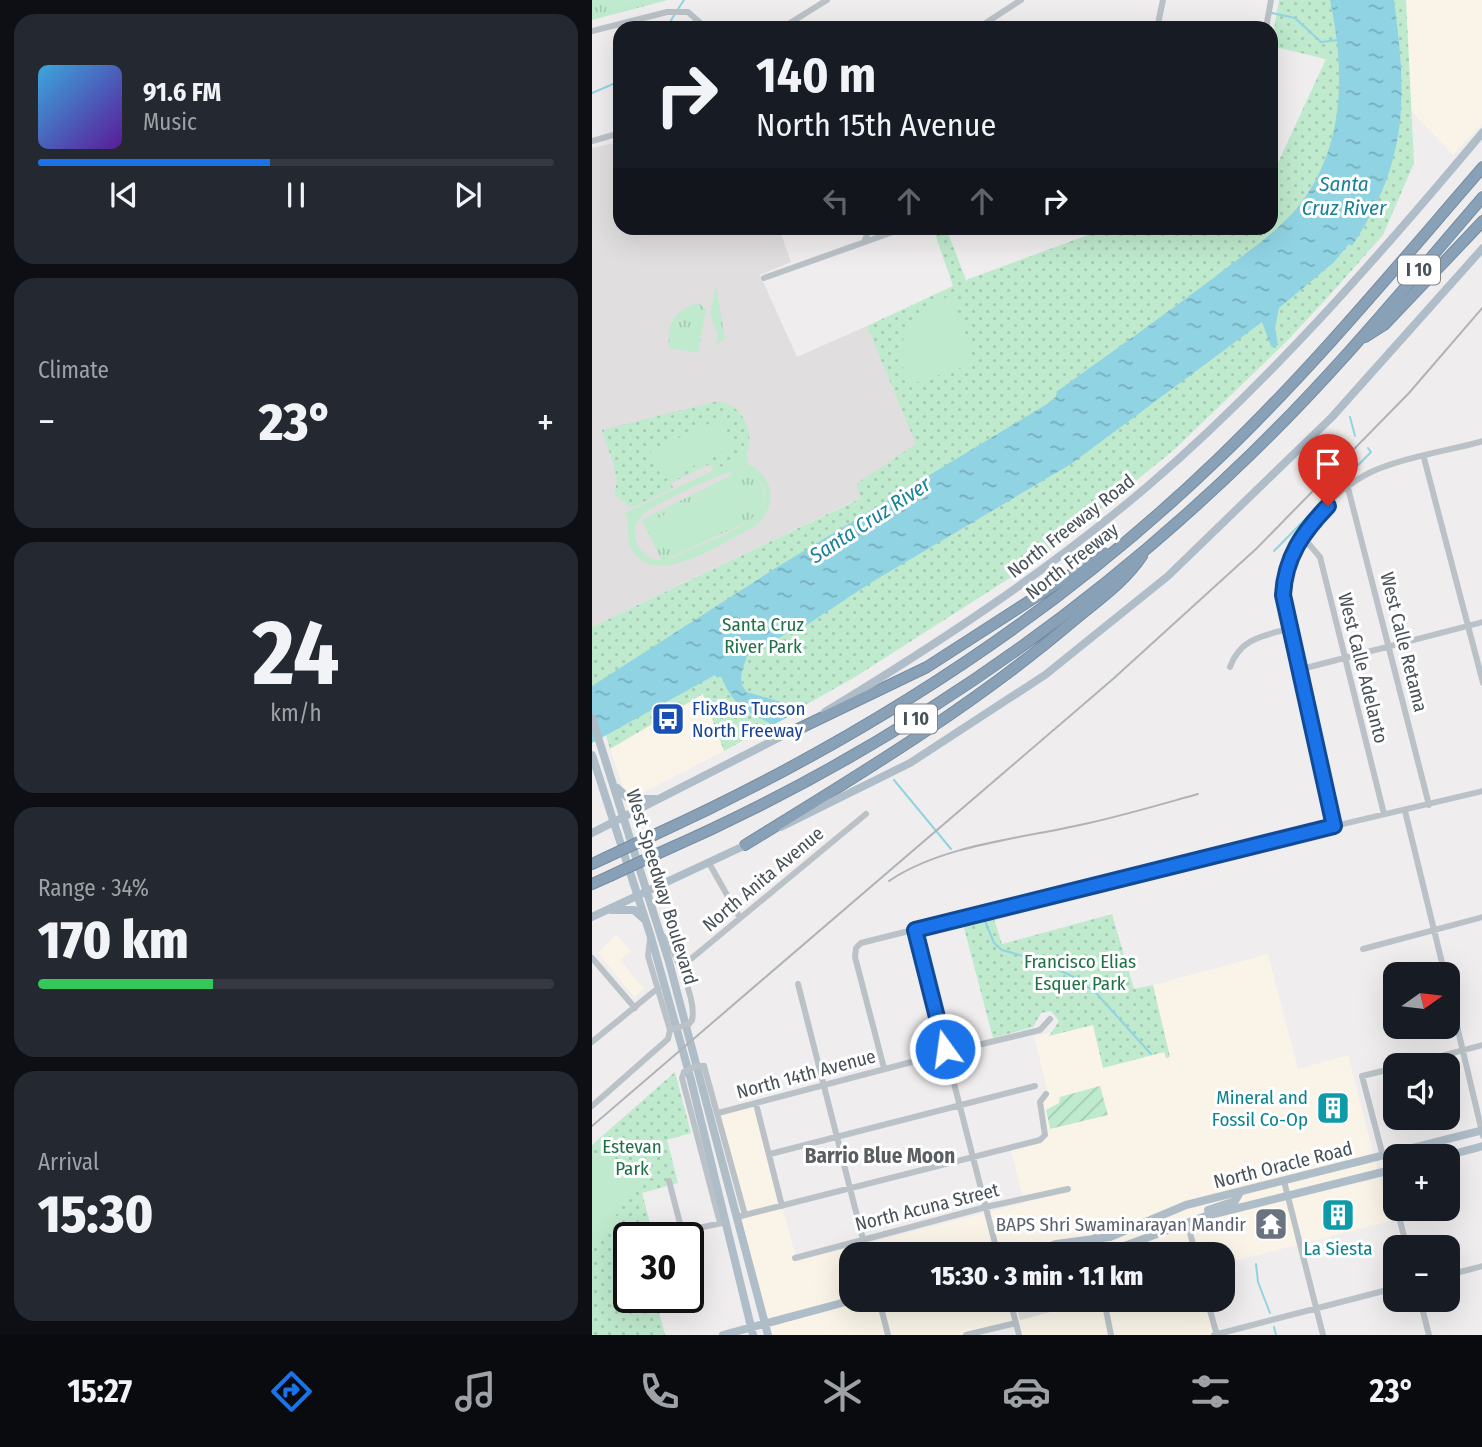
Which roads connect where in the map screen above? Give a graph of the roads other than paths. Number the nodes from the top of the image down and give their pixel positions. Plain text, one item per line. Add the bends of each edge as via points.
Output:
1 (827, 0) edge
2 (1021, 0) edge
3 (1163, 0) edge
4 (1271, 0) edge
5 (631, 21) edge
6 (698, 21) edge
7 (793, 21) edge
8 (989, 21) edge
9 (1158, 21) edge
10 (1267, 21) edge
11 (613, 26) edge
12 (592, 31) edge
13 (1483, 132) edge
14 (613, 135) edge
15 (592, 141) edge
16 (1483, 156) edge
17 (1483, 167) edge
18 (1483, 197) edge
19 (1483, 221) edge
20 (867, 235) edge
21 (884, 235) edge
22 (864, 242) junction
23 (1483, 248) edge
24 (1405, 257) junction
25 (764, 278) dead end
26 (1356, 343) junction
27 (1483, 442) edge
28 (1424, 458) junction
29 (1348, 488) junction
30 (1140, 530) junction
31 (1301, 535) junction
32 (1148, 547) junction
33 (1483, 622) edge
34 (1468, 625) junction
35 (1288, 629) junction
36 (1389, 645) junction
37 (1343, 657) junction
38 (1230, 667) dead end
39 (1298, 670) junction
40 (1483, 683) edge
41 (592, 718) edge
42 (792, 732) junction
43 (592, 755) edge
44 (614, 785) junction
45 (1483, 791) edge
46 (661, 798) junction
47 (1429, 805) junction
48 (1405, 811) junction
49 (866, 814) dead end
50 (1384, 814) junction
51 (625, 817) junction
52 (614, 823) junction
53 (1334, 826) junction
54 (592, 833) edge
55 (745, 845) junction
56 (709, 863) junction
57 (592, 864) edge
58 (592, 884) edge
59 (648, 891) junction
60 (637, 896) junction
61 (603, 912) junction
62 (592, 916) edge
63 (1483, 917) edge
64 (740, 918) junction
65 (646, 922) junction
66 (915, 930) junction
67 (1434, 930) junction
68 (661, 933) junction
69 (651, 937) junction
70 (1363, 949) dead end
71 (592, 958) edge
72 (1441, 962) edge
73 (680, 968) junction
74 (798, 984) dead end
75 (658, 988) junction
76 (635, 1008) junction
77 (1050, 1019) dead end
78 (672, 1030) junction
79 (1460, 1038) edge
80 (592, 1042) edge
81 (1483, 1045) edge
82 (1463, 1050) junction
83 (946, 1053) junction
84 (1452, 1053) edge
85 (884, 1069) junction
86 (1383, 1071) edge
87 (823, 1085) junction
88 (1035, 1086) dead end
89 (1046, 1094) dead end
90 (755, 1104) junction
91 (960, 1104) junction
92 (592, 1107) edge
93 (718, 1114) junction
94 (1482, 1132) edge
95 (837, 1136) junction
96 (1483, 1146) edge
97 (1460, 1152) edge
98 (770, 1154) junction
99 (1382, 1156) junction
100 (973, 1157) junction
101 (1383, 1172) edge
102 (669, 1181) dead end
103 (1284, 1181) junction
104 (851, 1187) junction
105 (1068, 1189) dead end
106 (1240, 1192) junction
107 (1288, 1196) junction
108 (782, 1206) junction
109 (986, 1207) junction
110 (741, 1216) junction
111 (680, 1222) edge
112 (1188, 1222) junction
113 (722, 1223) junction
114 (704, 1227) edge
115 (1095, 1237) junction
116 (864, 1239) junction
117 (865, 1242) edge
118 (995, 1242) edge
119 (1067, 1242) edge
120 (1095, 1242) edge
121 (1135, 1242) edge
122 (1193, 1242) edge
123 (795, 1258) dead end
124 (1483, 1266) edge
125 (1460, 1272) edge
126 (1383, 1291) edge
127 (839, 1304) edge
128 (1316, 1308) junction
129 (882, 1312) edge
130 (1013, 1312) edge
131 (1107, 1312) edge
132 (1210, 1312) edge
133 (1423, 1312) edge
134 (1016, 1323) junction
135 (766, 1324) junction
136 (752, 1332) edge
137 (723, 1335) edge
138 (768, 1335) edge
139 (888, 1335) edge
140 (966, 1335) edge
141 (1019, 1335) edge
142 (1112, 1335) edge
143 (1216, 1335) edge
144 (1323, 1335) edge
145 (1429, 1335) edge

1 - 7 street
2 - 8 street
3 - 9 street
4 - 10 street
5 - 6 street via 688,12
11 - 12 street
13 - 42 main road, North Freeway Road via 1284,358 1150,484 1009,595
14 - 15 street
16 - 24 highway
17 - 24 highway, North Freeway / I 10
18 - 26 highway, North Freeway / I 10
19 - 26 highway via 1384,326
20 - 22 street
21 - 22 street
22 - 25 street
23 - 55 main road via 1332,417 1168,576 1045,675 910,763
24 - 30 highway, North Freeway / I 10 via 1282,396
26 - 32 highway, North Freeway / I 10 via 1249,457
27 - 28 street
28 - 29 street via 1368,474
28 - 34 street
29 - 31 street
29 - 36 street, West Calle Retama
30 - 42 highway via 927,667
30 - 57 highway, North Freeway / I 10, bridge via 955,670 834,746
31 - 35 street via 1283,585
31 - 37 street, West Calle Adelanto via 1320,556
32 - 55 highway via 1131,573 1039,650 888,757
32 - 58 highway, North Freeway / I 10, bridge via 1051,626 910,723 729,822
33 - 34 street
34 - 36 street
34 - 40 street
35 - 38 street via 1247,642
35 - 39 street
36 - 37 street
36 - 47 street, West Calle Retama
37 - 39 street
37 - 50 street, West Calle Adelanto
39 - 53 street
41 - 44 main road, West Speedway Boulevard
42 - 46 main road, North Freeway Road
43 - 52 main road, West Speedway Boulevard
44 - 46 main road via 629,799
44 - 51 main road, West Speedway Boulevard
45 - 47 street
46 - 51 main road, North Freeway Road
47 - 48 street
48 - 50 street
48 - 67 street
49 - 64 street, North Anita Avenue
50 - 53 street
51 - 52 main road, North Freeway Road
51 - 59 main road, West Speedway Boulevard
52 - 54 main road, North Freeway Road
52 - 60 main road, West Speedway Boulevard
53 - 66 street
55 - 56 main road
56 - 59 main road
56 - 64 street
59 - 60 main road
59 - 68 main road, West Speedway Boulevard
60 - 61 main road
60 - 65 main road, West Speedway Boulevard
61 - 62 main road
61 - 65 main road via 633,910
63 - 67 street
64 - 73 street, North Anita Avenue
65 - 69 main road, West Speedway Boulevard
66 - 83 street
66 - 85 street via 856,948
67 - 70 street
67 - 72 street
68 - 73 street
68 - 110 main road, West Speedway Boulevard
69 - 75 street via 648,956
69 - 113 main road, West Speedway Boulevard via 691,1080
71 - 76 street
73 - 78 street, bridge via 692,1020
74 - 87 street
75 - 76 street
75 - 78 street
76 - 80 street
77 - 83 street, North 14th Avenue via 1040,1030
78 - 92 street via 668,1040
79 - 82 street
81 - 82 street
82 - 84 street
82 - 94 street
83 - 85 street, North 14th Avenue
83 - 91 street
85 - 87 street, North 14th Avenue
86 - 99 street via 1362,1076
87 - 90 street, North 14th Avenue
87 - 95 street
88 - 91 street
89 - 100 street via 1040,1102 1046,1128 1040,1140
90 - 93 street, North 14th Avenue
90 - 98 street
91 - 95 street
91 - 100 street
93 - 110 street, West Speedway Boulevard
93 - 113 street, West Speedway Boulevard, bridge via 704,1066 687,1068 682,1078
94 - 99 main road, North Oracle Road
95 - 98 street
95 - 104 street
96 - 97 main road
98 - 108 street
99 - 103 main road, North Oracle Road
100 - 104 street
100 - 109 street
101 - 107 main road, North Oracle Road
102 - 111 street
103 - 106 main road, North Oracle Road
103 - 107 street
104 - 108 street
104 - 116 street
105 - 109 street, North Acuna Street
106 - 112 main road via 1235,1202 1204,1211
106 - 115 main road, North Oracle Road via 1186,1205 1110,1237
107 - 112 main road, North Oracle Road
107 - 128 street
108 - 110 street
109 - 116 street, North Acuna Street
109 - 118 street
110 - 135 main road, West Speedway Boulevard
112 - 121 main road, North Oracle Road
112 - 122 street
113 - 114 street
113 - 136 main road, West Speedway Boulevard
115 - 119 main road, North Oracle Road
115 - 120 street
116 - 117 street
116 - 123 street, North Acuna Street
124 - 125 street
126 - 128 street
127 - 135 main road
128 - 143 street
128 - 144 street
129 - 139 street
130 - 134 street
131 - 142 street
132 - 143 street
133 - 145 street
134 - 140 street
134 - 141 street
135 - 136 main road
135 - 138 main road, West Speedway Boulevard
136 - 137 main road

